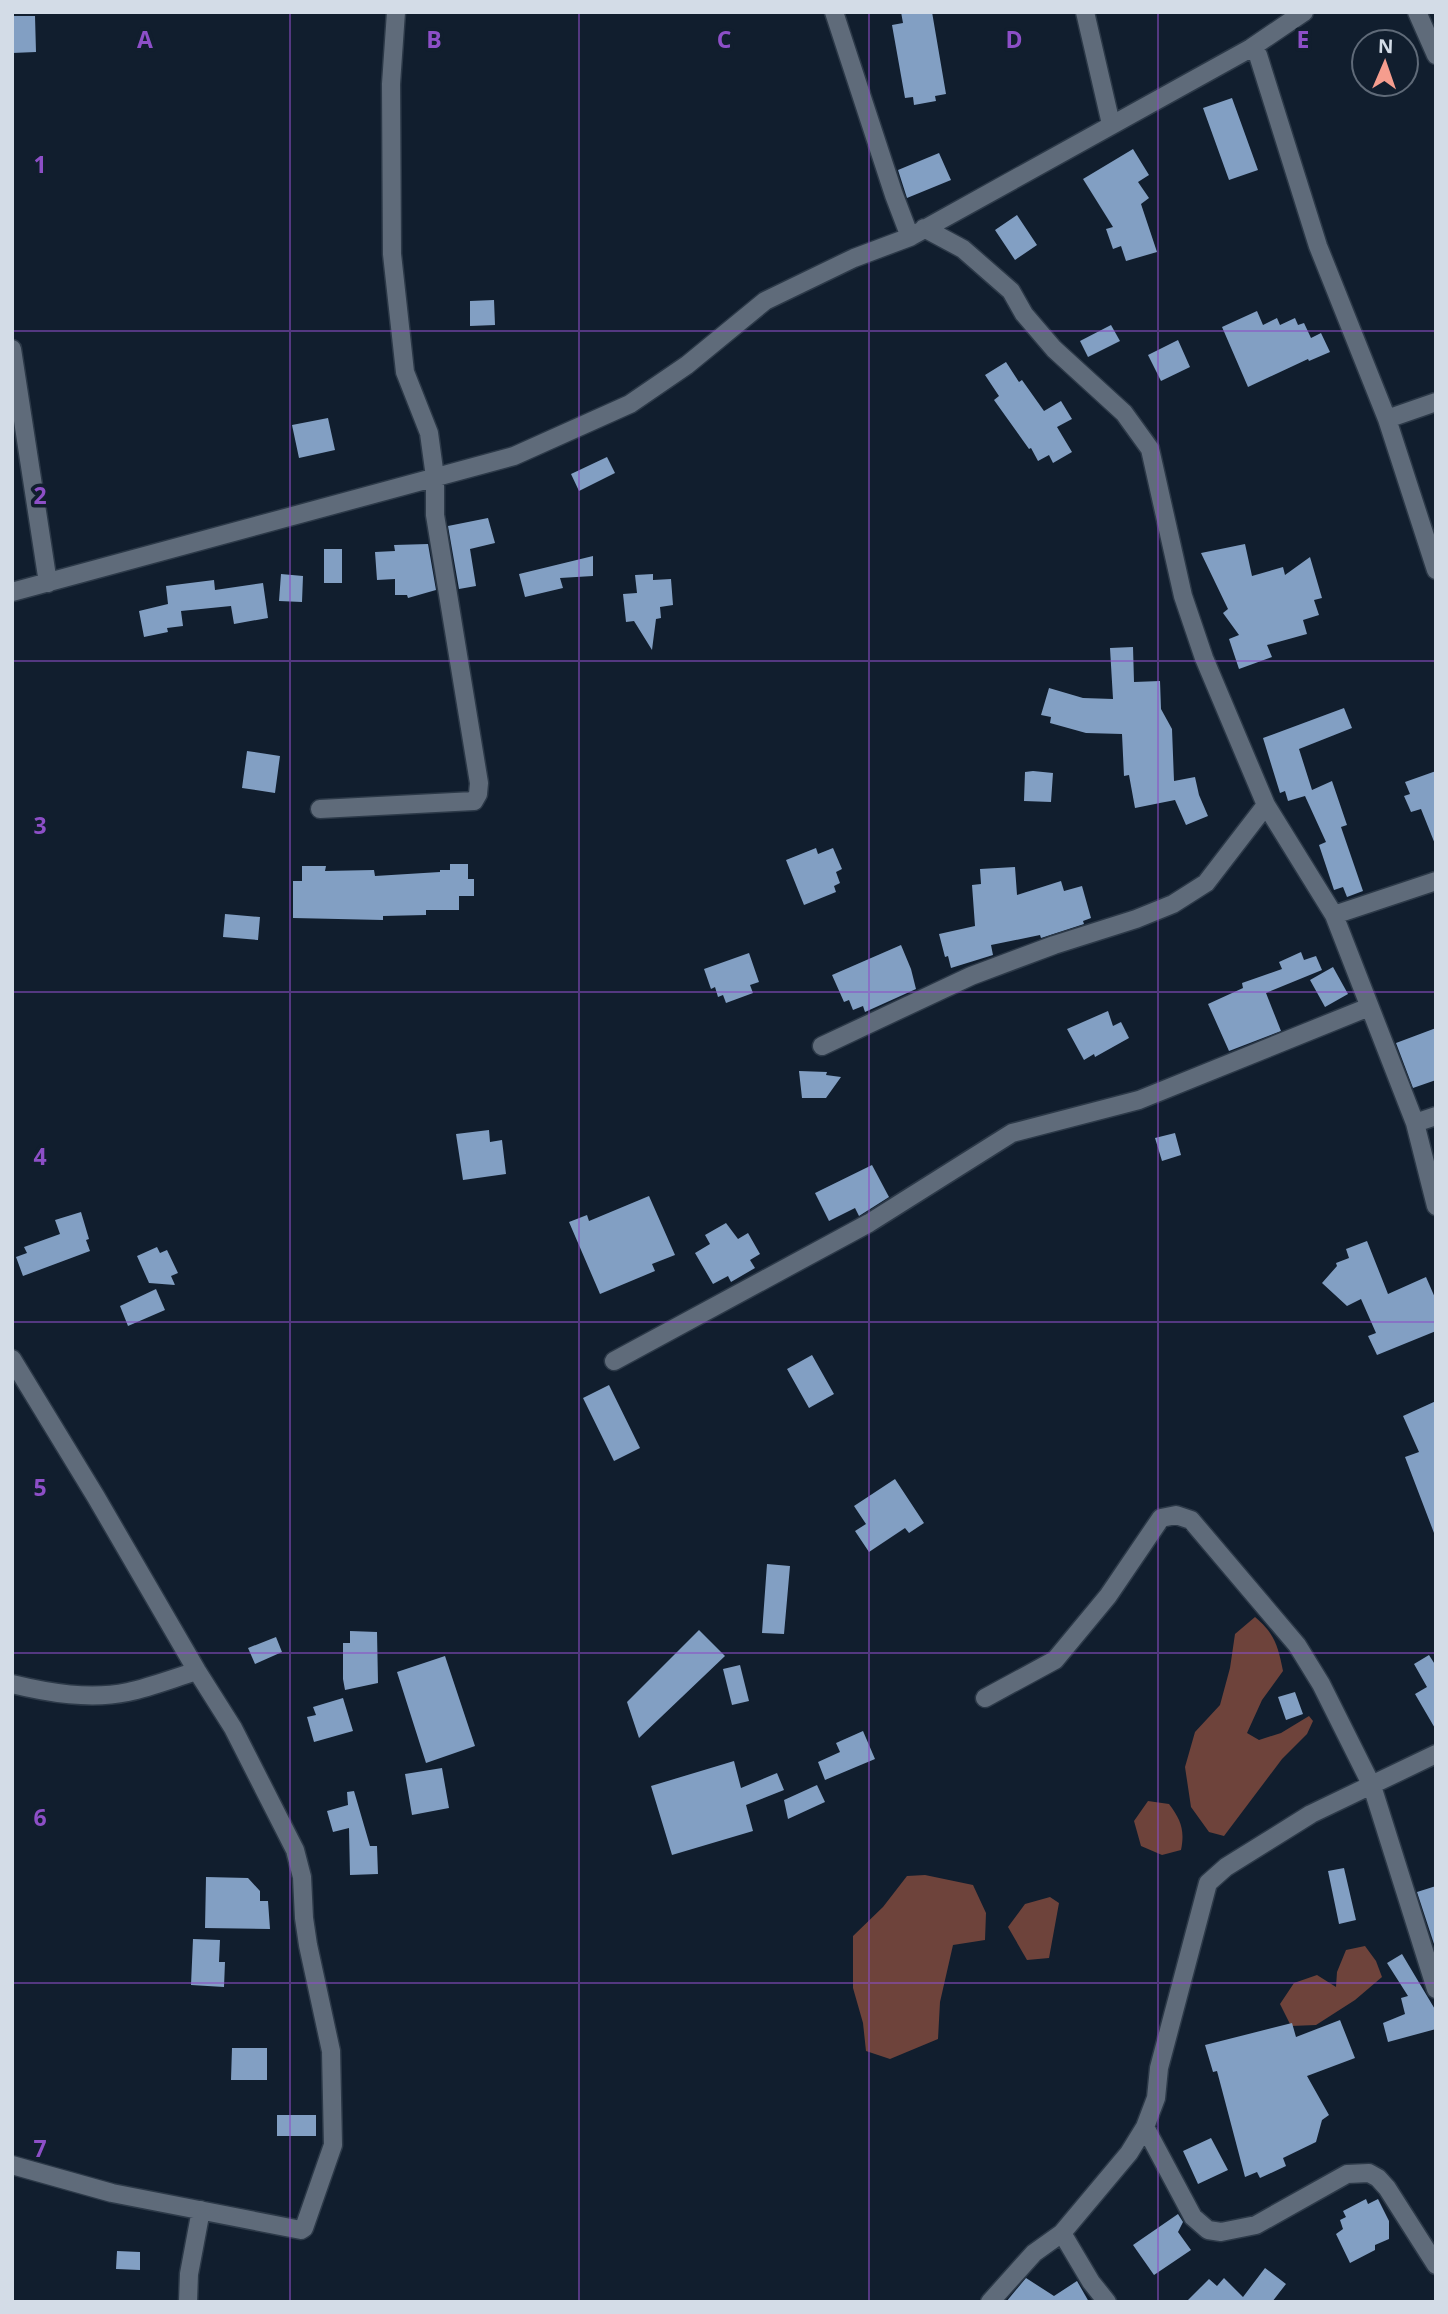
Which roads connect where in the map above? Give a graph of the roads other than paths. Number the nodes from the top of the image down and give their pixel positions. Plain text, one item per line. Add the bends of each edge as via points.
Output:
1 (396, 12) edge
2 (834, 12) edge
3 (1085, 12) edge
4 (1304, 12) edge
5 (1417, 12) edge
6 (1251, 48) junction
7 (1436, 55) edge
8 (1111, 124) junction
9 (917, 232) junction
10 (12, 349) edge
11 (1436, 402) edge
12 (1387, 419) junction
13 (435, 477) junction
14 (1436, 570) edge
15 (48, 583) junction
16 (12, 592) edge
17 (1266, 805) junction
18 (320, 809) dead end
19 (1436, 881) edge
20 (1334, 915) junction
21 (1369, 1007) junction
22 (822, 1046) dead end
23 (1436, 1116) edge
24 (1415, 1123) junction
25 (1436, 1206) edge
26 (12, 1359) edge
27 (614, 1361) dead end
28 (197, 1671) junction
29 (12, 1684) edge
30 (985, 1698) dead end
31 (1436, 1754) edge
32 (1372, 1786) junction
33 (1436, 1989) edge
34 (1145, 2127) junction
35 (12, 2165) edge
36 (201, 2210) junction
37 (1062, 2233) junction
38 (1436, 2265) edge
39 (188, 2302) edge
40 (989, 2302) edge
41 (1107, 2302) edge

1 - 13 street via 391,84 392,254 405,372 429,433
2 - 9 street via 894,195
3 - 8 street
4 - 6 street
5 - 7 street
6 - 8 street
6 - 12 street via 1258,55 1318,246
8 - 9 street
9 - 13 street via 765,301 687,365 630,404 514,456
9 - 17 street via 963,249 1011,291 1054,349 1124,413 1150,449 1183,596
10 - 15 street
11 - 12 street
12 - 14 street
13 - 15 street
13 - 18 street via 435,515 478,794 474,801
15 - 16 street
17 - 20 street
17 - 22 street via 1206,883 1172,904 971,976
19 - 20 street
20 - 21 street
21 - 24 street
21 - 27 street via 1139,1100 1012,1133 869,1223
23 - 24 street
24 - 25 street
26 - 28 street
28 - 29 street via 126,1692 81,1695
28 - 36 street via 233,1728 295,1850 308,1945 331,2051 333,2145 302,2230
30 - 32 street via 1055,1660 1108,1596 1161,1518 1176,1514 1191,1520 1297,1645
31 - 32 street
32 - 33 street
32 - 34 street via 1311,1814 1208,1883
34 - 37 street
34 - 38 street via 1193,2217 1208,2230 1256,2225 1347,2174 1369,2173 1387,2188
35 - 36 street via 112,2193
36 - 39 street
37 - 40 street via 1034,2253
37 - 41 street

